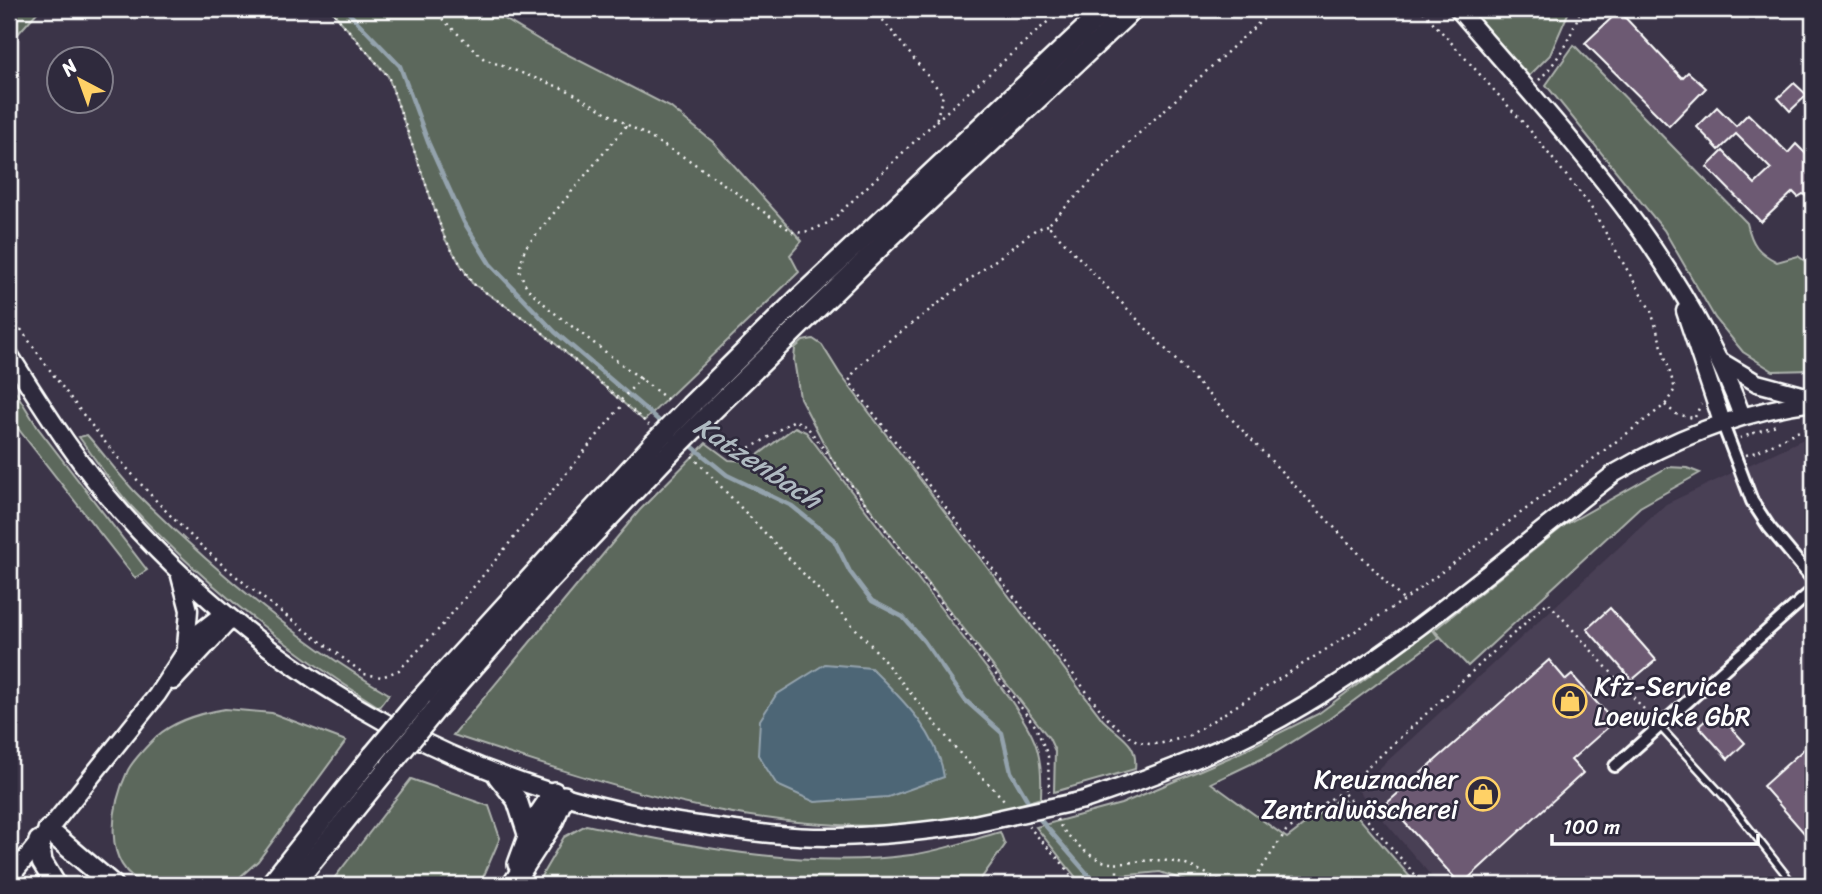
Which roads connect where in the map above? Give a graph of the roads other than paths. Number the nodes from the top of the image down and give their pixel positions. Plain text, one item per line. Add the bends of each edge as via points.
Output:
1 (1107, 9) edge
2 (1133, 9) edge
3 (1458, 9) edge
4 (1669, 273) junction
5 (9, 354) edge
6 (1722, 362) junction
7 (1813, 400) edge
8 (694, 413) junction
9 (1742, 416) junction
10 (1722, 422) junction
11 (179, 574) junction
12 (1813, 580) edge
13 (1813, 590) edge
14 (228, 616) junction
15 (185, 651) junction
16 (157, 695) junction
17 (428, 704) junction
18 (1660, 727) junction
19 (1615, 766) dead end
20 (498, 776) junction
21 (559, 794) junction
22 (528, 834) junction
23 (44, 836) junction
24 (9, 879) edge
25 (282, 883) edge
26 (56, 885) edge
27 (113, 885) edge
28 (512, 885) edge
29 (1794, 885) edge

1 - 8 highway via 807,291
2 - 8 highway
3 - 4 main road via 1619,202
4 - 6 main road
4 - 10 main road
5 - 11 main road via 82,465
6 - 7 main road via 1756,383
6 - 9 main road
7 - 9 main road
8 - 17 highway, bridge
9 - 10 main road
10 - 12 street via 1752,501
10 - 21 main road, bridge via 1671,442 1615,473 1443,611 1302,707 1221,749 1084,800 974,824 835,837 771,835 626,813
11 - 14 main road
11 - 15 main road via 189,610
13 - 18 street
14 - 15 main road via 205,626
14 - 16 main road via 191,664
14 - 20 main road via 329,692 424,744
15 - 16 main road
16 - 23 main road
17 - 25 highway, bridge via 391,764
17 - 25 highway, bridge via 373,755
18 - 19 street
18 - 29 lane via 1727,800
20 - 21 main road
20 - 22 highway via 517,800
21 - 22 highway
21 - 28 highway via 552,824
22 - 28 highway
23 - 24 main road
23 - 26 highway via 42,862
23 - 27 highway

